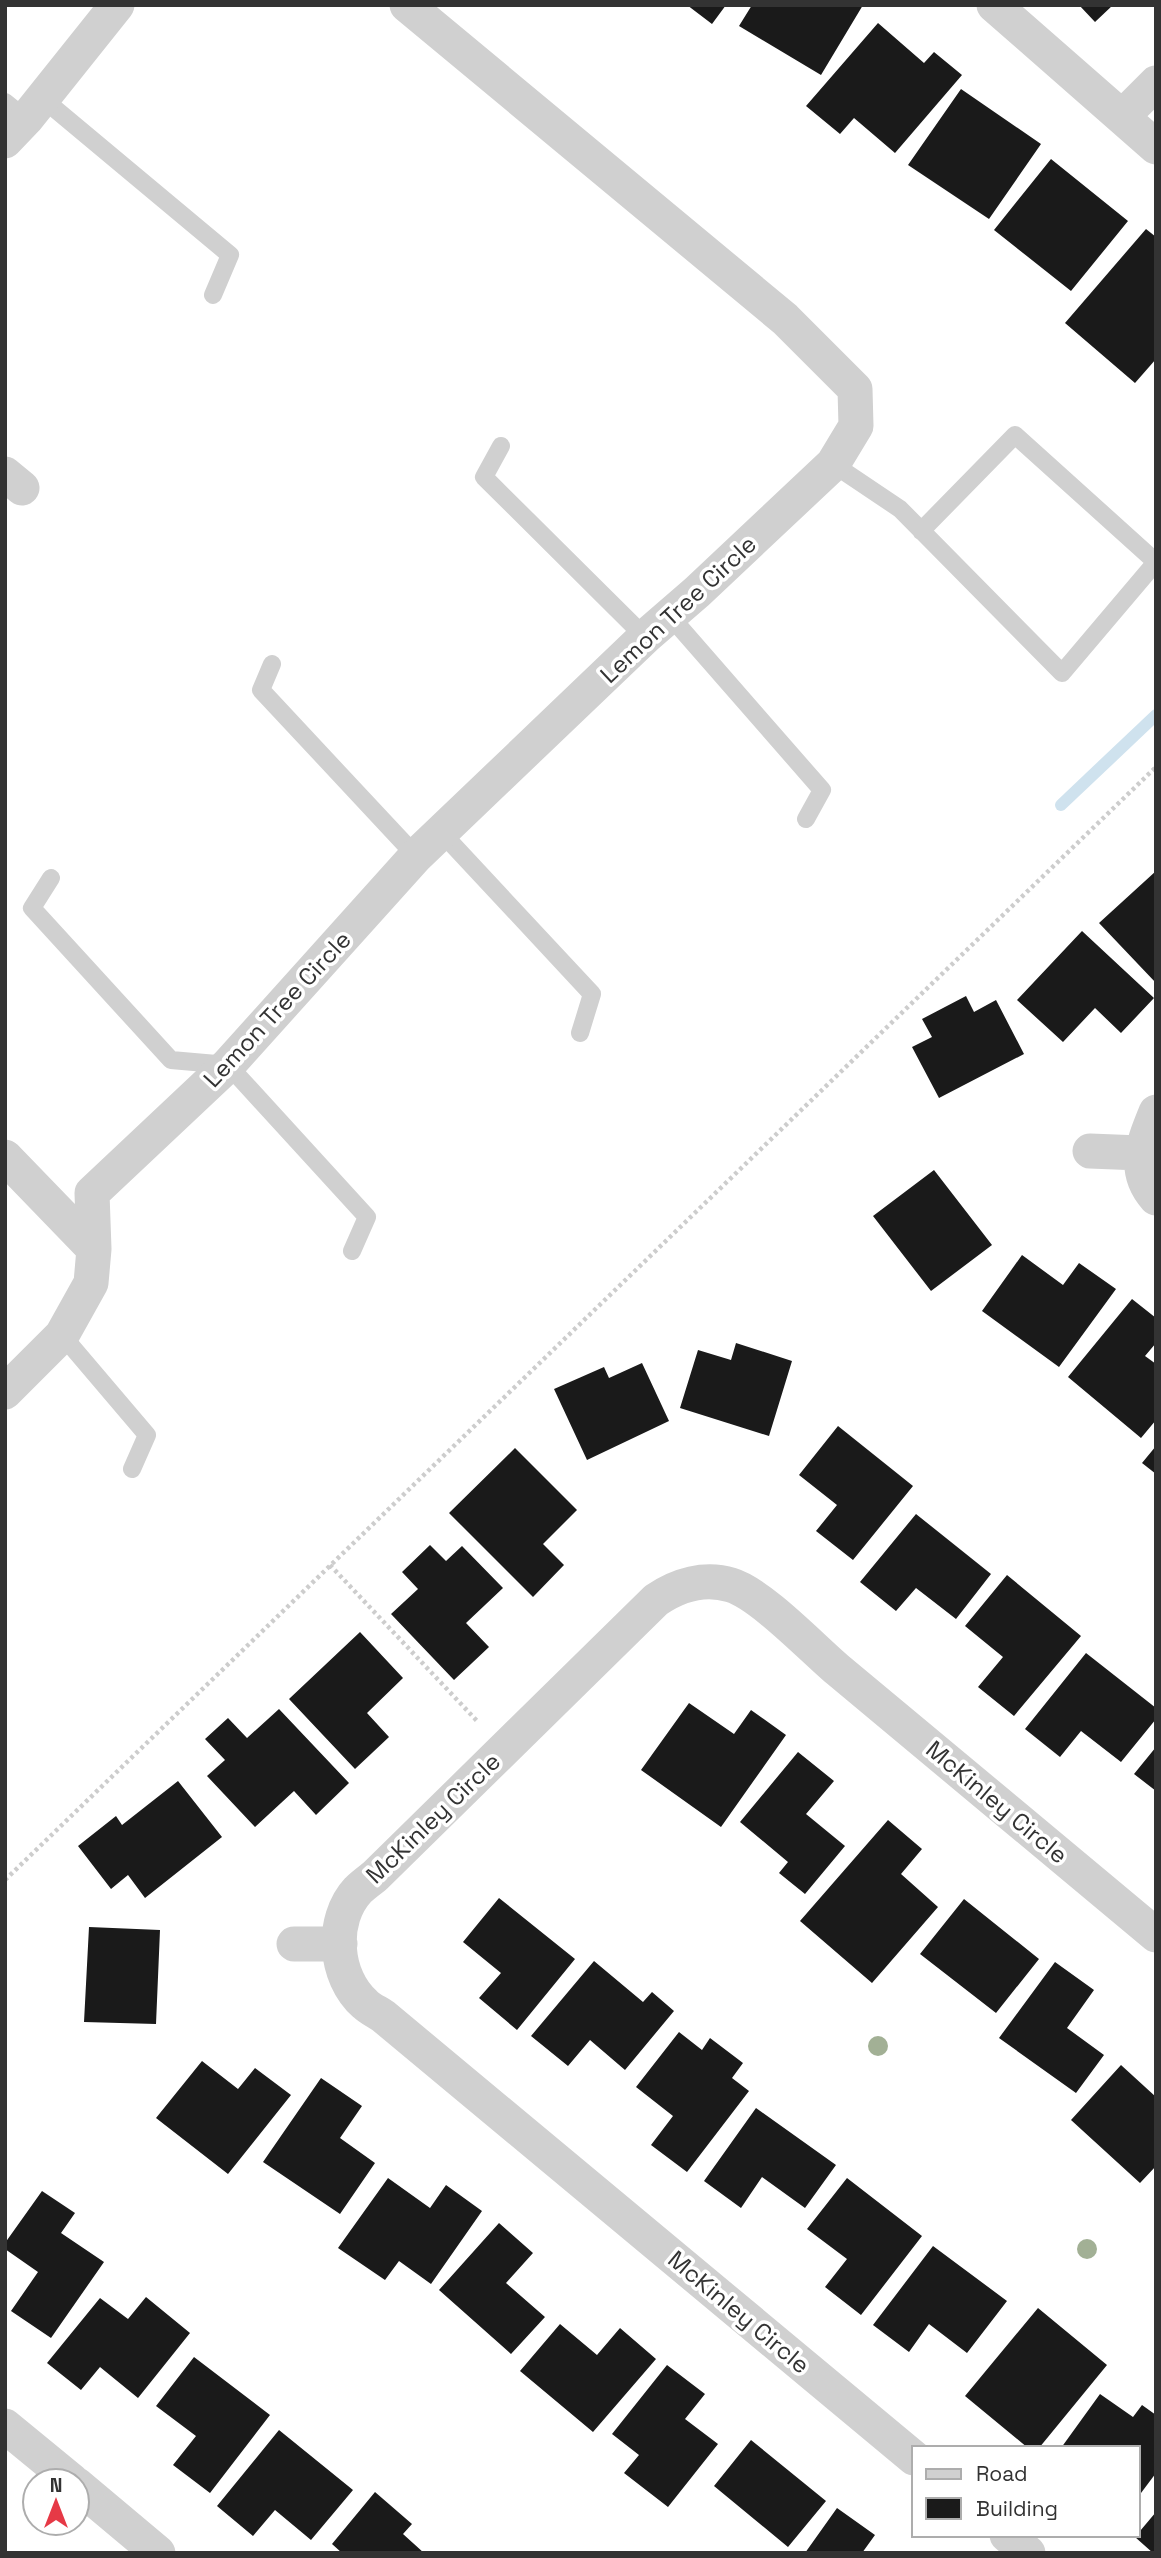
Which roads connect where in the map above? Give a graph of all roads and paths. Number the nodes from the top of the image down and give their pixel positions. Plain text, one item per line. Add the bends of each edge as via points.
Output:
1 (117, 5) edge
2 (407, 5) edge
3 (994, 5) edge
4 (1156, 83) edge
5 (20, 115) edge
6 (1122, 117) junction
7 (1156, 147) edge
8 (213, 295) dead end
9 (501, 446) dead end
10 (833, 464) junction
11 (921, 531) junction
12 (1156, 562) edge
13 (657, 626) junction
14 (272, 664) dead end
15 (1156, 767) edge
16 (806, 819) dead end
17 (441, 832) junction
18 (416, 856) junction
19 (51, 878) dead end
20 (580, 1033) dead end
21 (228, 1065) junction
22 (1156, 1112) edge
23 (1090, 1151) dead end
24 (1140, 1153) junction
25 (5, 1157) edge
26 (1156, 1198) edge
27 (94, 1249) junction
28 (352, 1251) dead end
29 (62, 1335) junction
30 (5, 1392) edge
31 (132, 1469) dead end
32 (330, 1565) junction
33 (505, 1750) junction
34 (5, 1880) edge
35 (1156, 1935) edge
36 (294, 1944) dead end
37 (340, 1944) junction
38 (5, 2426) edge
39 (912, 2456) edge
40 (55, 2467) edge
41 (91, 2497) edge
42 (1009, 2537) edge
43 (159, 2553) edge
44 (1028, 2553) edge

1 - 5 street
2 - 10 street, Lemon Tree Circle via 785,319 855,389 856,426
3 - 6 street
4 - 6 street
5 - 8 lane via 230,255
6 - 7 street
9 - 13 lane via 484,477
10 - 11 lane via 900,509
10 - 13 street, Lemon Tree Circle
11 - 12 lane via 1015,435
11 - 12 lane via 1062,673
13 - 16 lane via 822,790
13 - 17 street, Lemon Tree Circle
14 - 18 lane via 261,690
15 - 32 path
17 - 18 street, Lemon Tree Circle
17 - 20 lane via 592,994
18 - 21 street, Lemon Tree Circle
19 - 21 lane via 32,908 171,1060
21 - 27 street, Lemon Tree Circle via 92,1193
21 - 28 lane via 367,1217
22 - 24 street
23 - 24 street
24 - 26 street via 1147,1188
25 - 27 street
27 - 29 street, Lemon Tree Circle via 91,1283
29 - 30 street, Lemon Tree Circle
29 - 31 lane via 147,1435
32 - 33 path
32 - 34 path
33 - 35 street, McKinley Circle via 656,1600 692,1583 704,1567 758,1600
33 - 37 street, McKinley Circle via 358,1889 348,1904
36 - 37 street
37 - 39 street, McKinley Circle via 341,1964 364,2003
38 - 40 street
41 - 43 street
42 - 44 street

